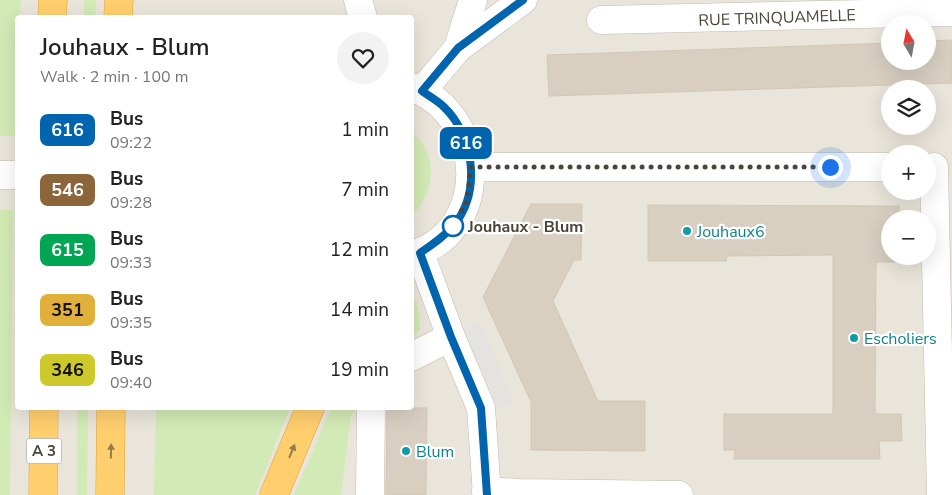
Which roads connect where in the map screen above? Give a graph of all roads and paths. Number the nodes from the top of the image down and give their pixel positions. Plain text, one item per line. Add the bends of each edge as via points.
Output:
1 (52, 0) edge
2 (119, 0) edge
3 (358, 0) edge
4 (473, 0) edge
5 (503, 0) edge
6 (523, 0) edge
7 (952, 12) edge
8 (52, 15) edge
9 (118, 15) edge
10 (362, 15) edge
11 (601, 20) dead end
12 (458, 48) junction
13 (417, 89) edge
14 (471, 167) junction
15 (881, 167) edge
16 (944, 167) edge
17 (0, 175) edge
18 (15, 175) edge
19 (416, 254) edge
20 (451, 337) junction
21 (414, 356) edge
22 (44, 410) edge
23 (112, 410) edge
24 (309, 410) edge
25 (371, 410) edge
26 (487, 493) edge
27 (43, 495) edge
28 (110, 495) edge
29 (274, 495) edge
30 (370, 495) edge
31 (680, 495) edge
32 (941, 495) edge

1 - 8 highway
2 - 9 highway
3 - 10 street
4 - 12 street
5 - 12 street
6 - 12 street
7 - 11 street, RUE TRINQUAMELLE
12 - 13 street
13 - 14 street via 444,106 460,127 470,152
14 - 15 street
14 - 19 street via 467,201 456,222 440,240
16 - 32 street
17 - 18 street
19 - 20 street
20 - 21 street
20 - 26 street via 481,408
22 - 27 highway, A 3
28 -> 23 highway
29 -> 24 highway
25 - 30 street
26 - 31 street

